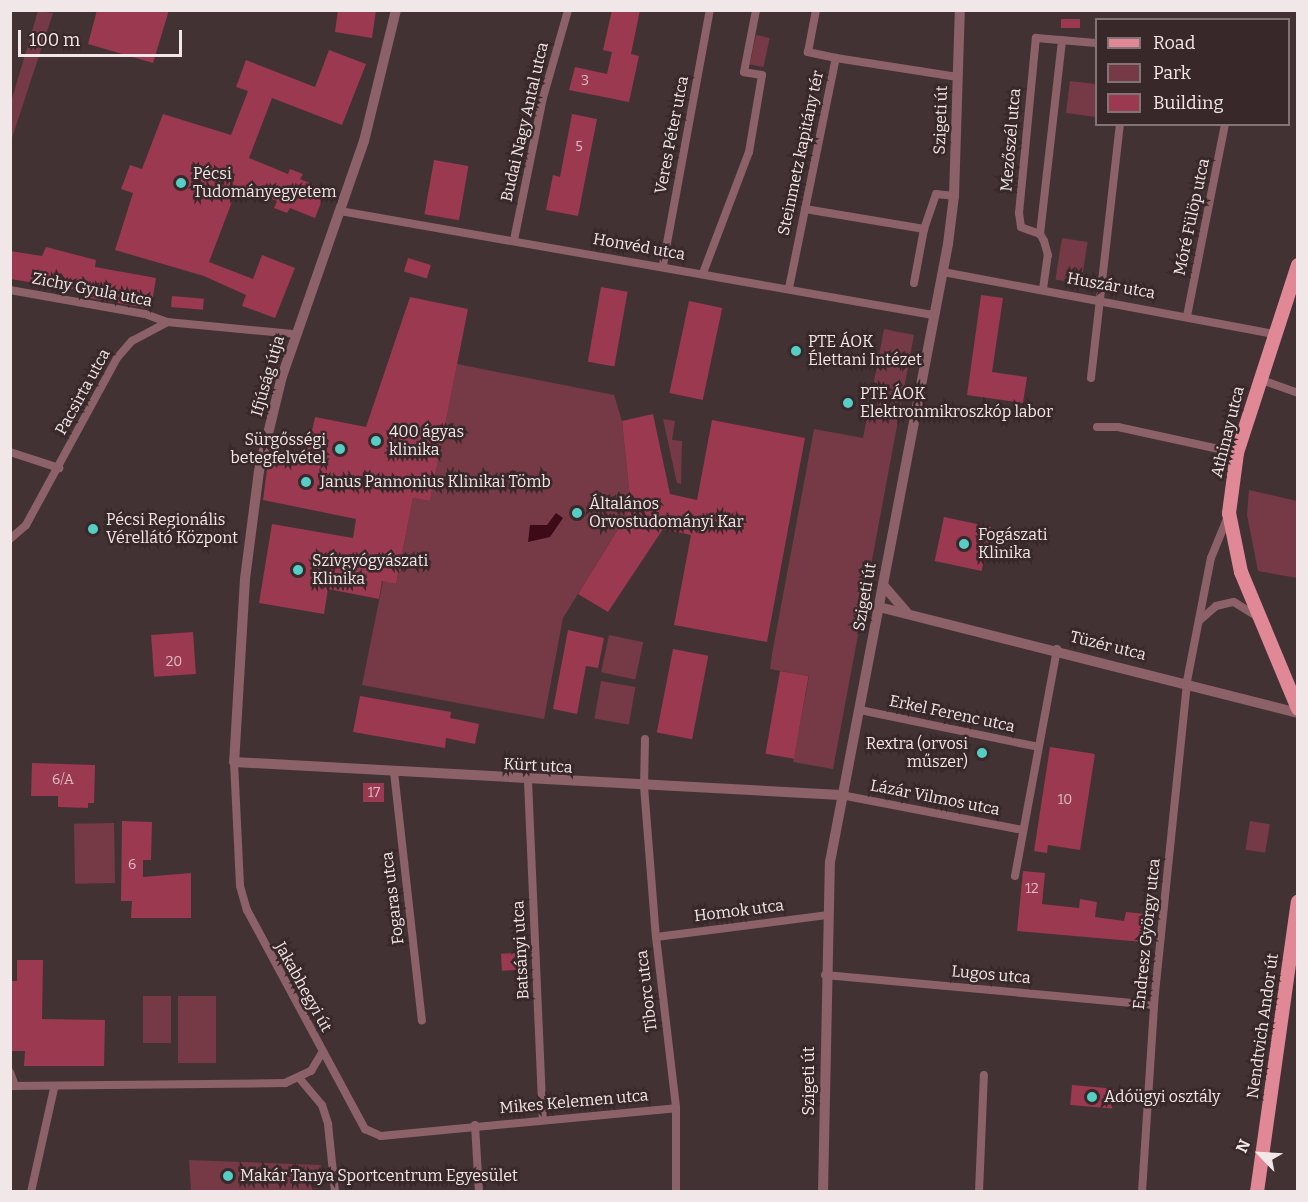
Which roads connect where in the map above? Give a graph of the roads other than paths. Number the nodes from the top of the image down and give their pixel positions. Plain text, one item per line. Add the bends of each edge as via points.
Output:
1 (396, 10) edge
2 (568, 10) edge
3 (710, 10) edge
4 (756, 10) edge
5 (816, 10) edge
6 (960, 10) edge
7 (1062, 40) junction
8 (1095, 43) edge
9 (836, 58) junction
10 (958, 77) junction
11 (1120, 126) edge
12 (1225, 126) edge
13 (954, 196) junction
14 (805, 209) junction
15 (340, 210) junction
16 (924, 229) junction
17 (1040, 234) junction
18 (514, 240) junction
19 (663, 266) junction
20 (943, 272) junction
21 (703, 273) junction
22 (1296, 273) edge
23 (915, 283) dead end
24 (789, 288) junction
25 (1043, 289) junction
26 (10, 290) edge
27 (1102, 299) junction
28 (145, 314) junction
29 (933, 315) junction
30 (1187, 316) junction
31 (167, 322) junction
32 (148, 331) junction
33 (295, 334) junction
34 (1273, 334) junction
35 (1090, 378) dead end
36 (1259, 378) junction
37 (1298, 393) edge
38 (1097, 427) dead end
39 (10, 452) edge
40 (1237, 453) junction
41 (59, 468) junction
42 (1229, 513) junction
43 (10, 539) edge
44 (883, 584) junction
45 (879, 607) junction
46 (910, 614) junction
47 (1259, 618) junction
48 (1200, 621) junction
49 (1056, 649) junction
50 (1187, 681) junction
51 (860, 710) junction
52 (1298, 711) edge
53 (645, 738) dead end
54 (1038, 747) junction
55 (234, 762) junction
56 (394, 772) junction
57 (528, 781) junction
58 (644, 786) junction
59 (841, 795) junction
60 (1023, 830) junction
61 (1015, 876) dead end
62 (1298, 902) edge
63 (827, 915) junction
64 (656, 937) junction
65 (825, 975) junction
66 (1154, 1005) junction
67 (423, 1020) dead end
68 (322, 1053) junction
69 (10, 1072) edge
70 (984, 1075) dead end
71 (300, 1078) junction
72 (13, 1086) edge
73 (54, 1088) junction
74 (676, 1108) junction
75 (543, 1118) junction
76 (475, 1125) junction
77 (31, 1191) edge
78 (335, 1191) edge
79 (479, 1191) edge
80 (676, 1191) edge
81 (823, 1191) edge
82 (979, 1191) edge
83 (1142, 1191) edge
84 (1257, 1191) edge

1 - 15 street, Ifjúság útja via 364,141
2 - 18 street, Budai Nagy Antal utca via 543,98
3 - 19 street, Veres Péter utca
4 - 21 street via 744,72 762,75 748,152
5 - 9 street, Steinmetz kapitány tér via 808,52
6 - 10 street, Szigeti út
7 - 8 street, Mezőszél utca
7 - 17 street
7 - 17 street, Mezőszél utca via 1036,38 1019,213 1021,227
9 - 10 street
9 - 14 street, Steinmetz kapitány tér
10 - 13 street, Szigeti út
11 - 27 street
12 - 30 street, Móré Fülöp utca
13 - 16 street via 936,194
13 - 20 street, Szigeti út
14 - 16 street
14 - 24 street, Steinmetz kapitány tér
15 - 18 street, Honvéd utca
15 - 33 street, Ifjúság útja
16 - 23 street
17 - 25 street via 1048,255
18 - 19 street, Honvéd utca
19 - 21 street, Honvéd utca
20 - 25 street, Huszár utca
20 - 29 street, Szigeti út
21 - 24 street, Honvéd utca
22 - 34 main road, Athinay utca
24 - 29 street, Honvéd utca
25 - 27 street, Huszár utca
26 - 28 street, Zichy Gyula utca
27 - 30 street, Huszár utca
27 - 35 street
28 - 31 street, Zichy Gyula utca
28 - 32 street
29 - 44 street, Szigeti út
30 - 34 street, Huszár utca
31 - 32 street, Pacsirta utca
31 - 33 street
32 - 41 street, Pacsirta utca via 117,358
33 - 55 street, Ifjúság útja via 259,471 245,579
34 - 36 main road, Athinay utca
36 - 37 street
36 - 40 main road, Athinay utca
38 - 40 street via 1118,427
39 - 41 street
40 - 42 main road, Athinay utca
41 - 43 street, Pacsirta utca via 26,525
42 - 47 main road, Athinay utca via 1236,559
42 - 48 street, Endresz György utca via 1211,558
44 - 45 street, Szigeti út
44 - 46 street
45 - 46 street, Tüzér utca
45 - 51 street, Szigeti út
46 - 49 street, Tüzér utca
47 - 48 street via 1234,602 1216,606
47 - 52 main road, Athinay utca
48 - 50 street, Endresz György utca
49 - 50 street, Tüzér utca
49 - 54 street
50 - 52 street, Tüzér utca
50 - 66 street, Endresz György utca
51 - 54 street, Erkel Ferenc utca
51 - 59 street, Szigeti út
53 - 58 street, Tiborc utca
54 - 60 street
55 - 56 street, Kürt utca
55 - 68 street, Jakabhegyi út via 243,898
56 - 57 street, Kürt utca
56 - 67 street, Fogaras utca
57 - 58 street, Kürt utca
57 - 75 street, Batsányi utca
58 - 59 street, Kürt utca
58 - 64 street, Tiborc utca
59 - 60 street, Lázár Vilmos utca
59 - 63 street, Szigeti út
60 - 61 street
62 - 84 main road, Nendtvich Andor út
63 - 64 street, Homok utca
63 - 65 street, Szigeti út
64 - 74 street, Tiborc utca
65 - 66 street, Lugos utca
65 - 81 street, Szigeti út
66 - 83 street, Endresz György utca
68 - 71 street, Jakabhegyi út
68 - 76 street, Mikes Kelemen utca via 365,1129 381,1136
69 - 72 street
70 - 82 street
71 - 73 street
71 - 78 street via 318,1099 328,1124
72 - 73 street
73 - 77 street
74 - 75 street, Mikes Kelemen utca
74 - 80 street, Tiborc utca
75 - 76 street, Mikes Kelemen utca
76 - 79 street

